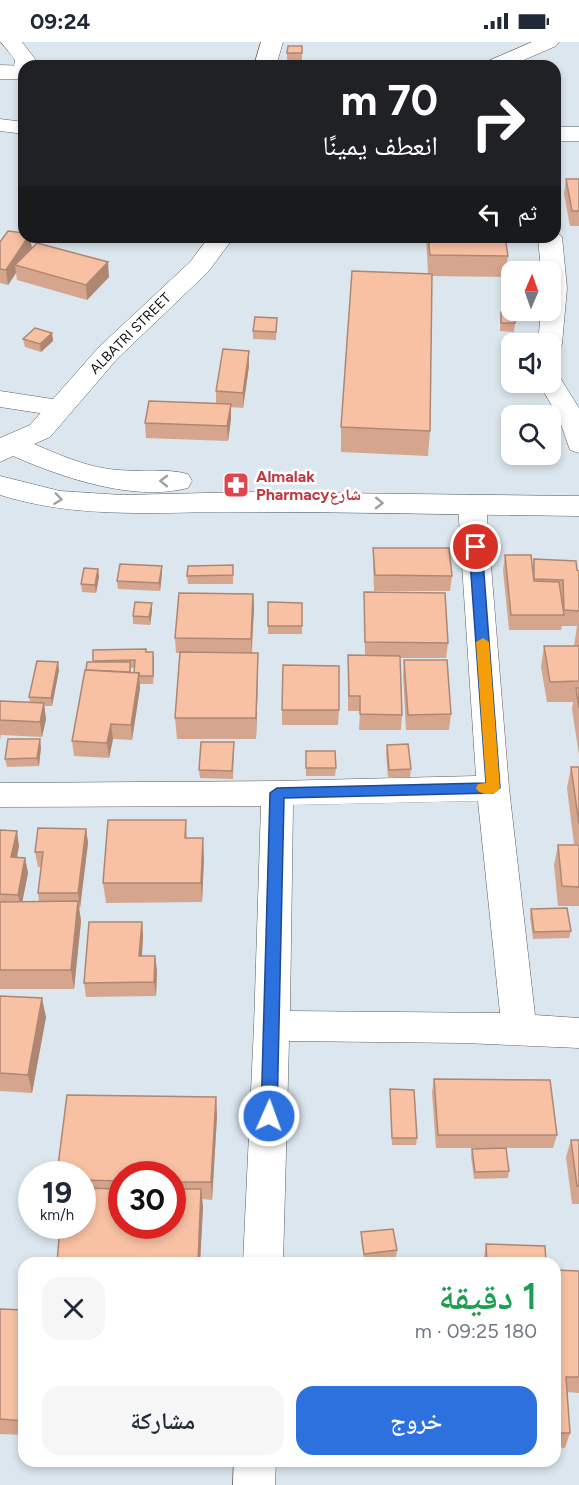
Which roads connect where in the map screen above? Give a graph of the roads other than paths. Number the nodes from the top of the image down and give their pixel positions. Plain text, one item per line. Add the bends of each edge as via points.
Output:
1 (11, 42) edge
2 (272, 42) edge
3 (549, 42) edge
4 (25, 60) edge
5 (267, 60) edge
6 (506, 60) edge
7 (18, 70) edge
8 (0, 72) edge
9 (0, 125) edge
10 (18, 127) edge
11 (561, 134) edge
12 (579, 134) edge
13 (217, 243) edge
14 (551, 243) edge
15 (579, 322) edge
16 (552, 333) edge
17 (557, 393) edge
18 (0, 399) edge
19 (59, 408) junction
20 (39, 444) junction
21 (579, 444) edge
22 (5, 448) edge
23 (0, 486) edge
24 (579, 487) edge
25 (472, 504) junction
26 (579, 506) edge
27 (493, 788) junction
28 (277, 793) junction
29 (0, 795) edge
30 (272, 1026) junction
31 (519, 1029) junction
32 (579, 1033) edge
33 (263, 1257) edge
34 (255, 1467) edge
35 (254, 1485) edge

1 - 4 street
2 - 5 main road
3 - 6 street
7 - 8 main road
9 - 10 street
11 - 12 street
13 - 19 main road, ALBATRI STREET via 199,267 108,353
14 - 16 street via 555,288
15 - 16 street
17 - 21 street via 571,416
18 - 19 street
19 - 20 main road, ALBATRI STREET
20 - 22 main road
20 - 23 main road, ALBATRI STREET
24 -> 20 main road via 125,481 94,476
23 -> 25 main road via 60,500 109,504
25 - 26 main road
25 - 27 street
27 - 28 street
27 - 31 street
28 - 29 street
28 - 30 street
30 - 31 street
30 - 33 street
31 - 32 street
34 - 35 street

